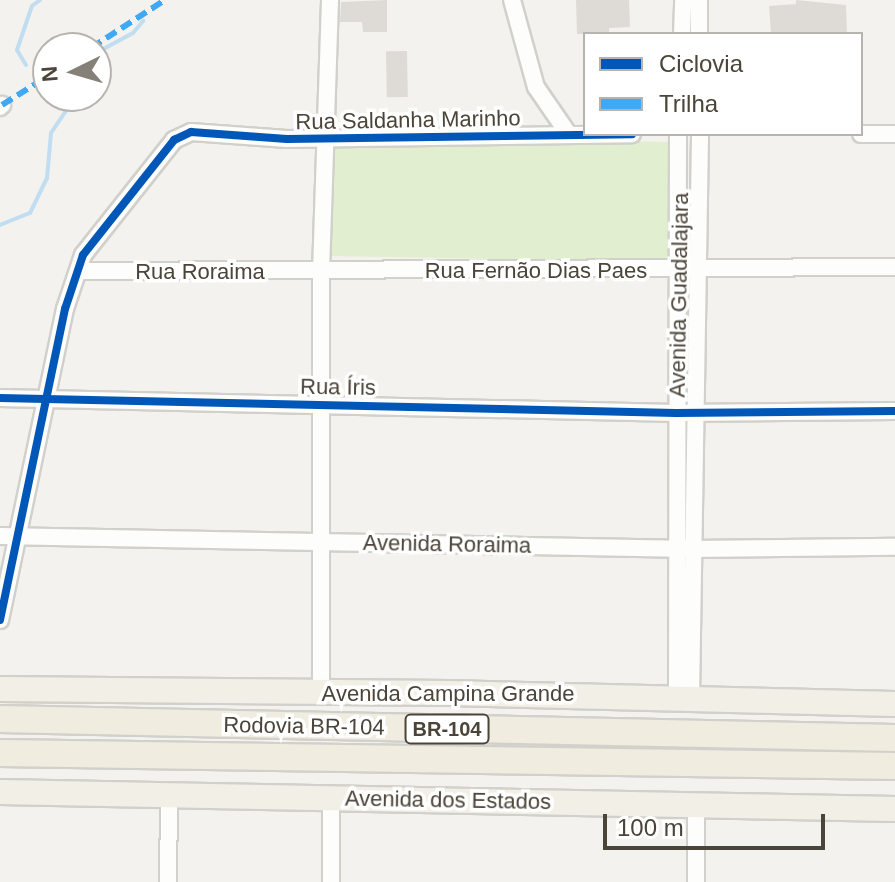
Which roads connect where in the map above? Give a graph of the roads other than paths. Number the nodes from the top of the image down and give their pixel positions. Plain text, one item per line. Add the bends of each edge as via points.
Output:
1 (330, 0) edge
2 (512, 0) edge
3 (683, 0) edge
4 (699, 0) edge
5 (682, 32) edge
6 (699, 32) edge
7 (863, 134) edge
8 (895, 134) edge
9 (569, 135) junction
10 (583, 135) edge
11 (678, 136) edge
12 (700, 136) edge
13 (323, 139) junction
14 (895, 267) edge
15 (700, 270) junction
16 (79, 271) junction
17 (678, 271) junction
18 (321, 272) junction
19 (0, 398) edge
20 (47, 400) junction
21 (321, 405) junction
22 (895, 411) edge
23 (676, 413) junction
24 (695, 413) junction
25 (8, 536) edge
26 (323, 542) junction
27 (895, 547) edge
28 (683, 548) junction
29 (0, 620) edge
30 (0, 689) edge
31 (321, 693) junction
32 (684, 697) junction
33 (895, 704) edge
34 (0, 719) edge
35 (895, 738) edge
36 (0, 753) edge
37 (895, 766) edge
38 (0, 792) edge
39 (169, 796) junction
40 (331, 798) junction
41 (696, 806) junction
42 (895, 809) edge
43 (168, 882) edge
44 (331, 882) edge
45 (696, 882) edge

1 - 13 street
2 - 9 street via 536,87
3 - 5 street
4 - 6 street
7 - 8 street
9 - 10 street, Rua Saldanha Marinho
9 - 13 street, Rua Saldanha Marinho
11 - 17 street
12 - 15 street, Avenida Guadalajara
13 - 16 street, Rua Saldanha Marinho via 185,133 97,231
13 - 18 street
14 - 15 street, Rua Fernão Dias Paes
15 - 17 street, Rua Fernão Dias Paes
15 - 24 street, Avenida Guadalajara
16 - 18 street, Rua Roraima
16 - 20 street via 65,309
17 - 18 street, Rua Fernão Dias Paes
17 - 23 street
18 - 21 street
19 - 20 street, Rua Íris
20 - 21 street, Rua Íris
20 - 25 street
21 - 23 street, Rua Íris
21 - 26 street
22 - 24 street, Rua Íris
23 - 24 street, Rua Íris
23 - 28 street
24 - 28 street, Avenida Guadalajara
25 - 26 street, Avenida Roraima
25 - 29 street
26 - 28 street, Avenida Roraima
26 - 31 street
27 - 28 street, Avenida Roraima
28 - 32 street, Avenida Guadalajara
30 - 31 main road, Avenida Campina Grande
31 - 32 main road, Avenida Campina Grande
32 - 33 main road, Avenida Campina Grande
34 - 35 highway, Rodovia BR-104 / BR-104
36 - 37 highway, Rodovia BR-104 / BR-104
38 - 39 main road, Avenida dos Estados
39 - 40 main road, Avenida dos Estados
39 - 43 street
40 - 41 main road, Avenida dos Estados
40 - 44 street
41 - 42 main road, Avenida dos Estados
41 - 45 street

